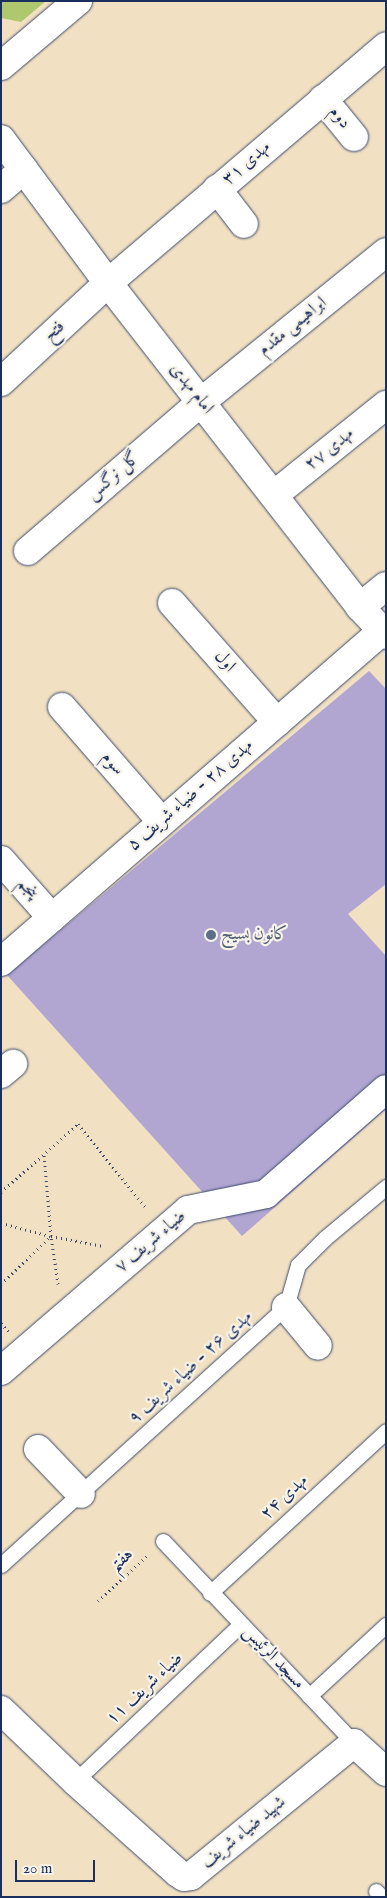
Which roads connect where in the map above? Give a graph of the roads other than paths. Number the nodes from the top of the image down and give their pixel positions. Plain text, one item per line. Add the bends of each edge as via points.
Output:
1 (78, 1) edge
2 (386, 46) edge
3 (1, 66) edge
4 (323, 99) junction
5 (354, 137) dead end
6 (1, 139) edge
7 (24, 169) junction
8 (1, 189) edge
9 (218, 189) junction
10 (244, 224) dead end
11 (386, 252) edge
12 (108, 283) junction
13 (1, 382) edge
14 (201, 402) junction
15 (386, 404) edge
16 (274, 495) junction
17 (28, 551) dead end
18 (386, 586) edge
19 (172, 603) dead end
20 (360, 606) junction
21 (384, 633) edge
22 (62, 707) dead end
23 (277, 722) junction
24 (162, 822) junction
25 (1, 860) edge
26 (52, 918) junction
27 (1, 962) edge
28 (386, 1090) edge
29 (386, 1186) edge
30 (286, 1307) junction
31 (318, 1346) dead end
32 (1, 1371) edge
33 (386, 1431) edge
34 (38, 1449) dead end
35 (81, 1494) junction
36 (163, 1542) road end
37 (1, 1564) edge
38 (210, 1593) junction
39 (240, 1625) junction
40 (386, 1625) edge
41 (309, 1696) junction
42 (1, 1710) edge
43 (354, 1743) junction
44 (386, 1772) edge
45 (75, 1781) junction

1 - 3 street
2 - 4 street, مهدی ۳۱
4 - 5 street, دوم
4 - 9 street, مهدی ۳۱
6 - 7 street, امام مهدی
7 - 8 street
7 - 12 street, امام مهدی
9 - 10 street
9 - 12 street, مهدی ۳۱
11 - 14 street, ابراهیمی مقدم
12 - 13 street, فتح
12 - 14 street, امام مهدی
14 - 16 street, امام مهدی
14 - 17 street, گل نرگس
15 - 16 street, مهدی ۲۷
16 - 20 street, امام مهدی
18 - 20 street
19 - 23 street, اول
20 - 21 street, امام مهدی
21 - 23 street, مهدی ۲۸ - ضیاء شریف ۵
22 - 24 street, سوم
23 - 24 street, مهدی ۲۸ - ضیاء شریف ۵
24 - 26 street, مهدی ۲۸ - ضیاء شریف ۵
25 - 26 street, پنجم
26 - 27 street, مهدی ۲۸ - ضیاء شریف ۵
28 - 32 street, ضیاء شریف ۷ via 266,1194 188,1210
29 - 30 lane via 298,1265
30 - 31 street
30 - 35 lane, مهدی ۲۶ - ضیاء شریف ۹
33 - 38 lane, مهدی ۲۴
34 - 35 street
35 - 37 lane, مهدی ۲۶ - ضیاء شریف ۹
36 - 38 lane, مسجد الرئیس
38 - 39 lane, مسجد الرئیس
39 - 41 lane, مسجد الرئیس
39 - 45 lane, ضیاء شریف ۱۱
40 - 41 lane
41 - 43 lane, مسجد الرئیس
42 - 45 street, شهید ضیاء شریف
43 - 44 street, مسجد الرئیس
43 - 45 street, شهید ضیاء شریف via 191,1876 178,1874

